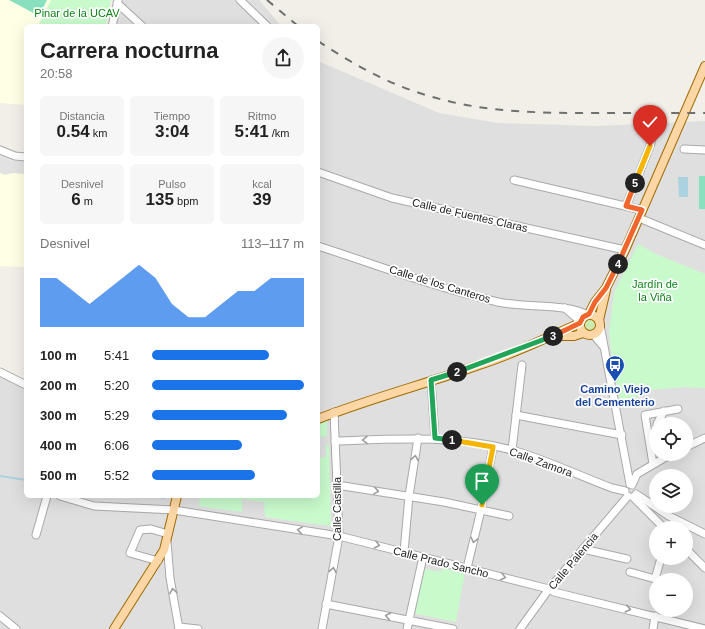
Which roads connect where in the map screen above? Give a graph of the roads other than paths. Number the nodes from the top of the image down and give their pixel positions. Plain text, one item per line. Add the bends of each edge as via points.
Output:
1 (240, 0) edge
2 (118, 2) edge
3 (112, 24) edge
4 (140, 24) edge
5 (265, 24) edge
6 (705, 66) edge
7 (653, 134) dead end
8 (684, 149) dead end
9 (0, 150) edge
10 (705, 150) edge
11 (24, 157) edge
12 (320, 173) edge
13 (514, 180) dead end
14 (626, 206) junction
15 (642, 210) junction
16 (638, 218) junction
17 (705, 245) edge
18 (320, 247) edge
19 (625, 250) junction
20 (606, 288) junction
21 (565, 308) junction
22 (588, 314) junction
23 (580, 322) junction
24 (600, 323) junction
25 (584, 333) junction
26 (593, 334) junction
27 (553, 336) junction
28 (605, 348) junction
29 (522, 365) dead end
30 (0, 372) edge
31 (431, 380) junction
32 (24, 384) edge
33 (678, 409) dead end
34 (664, 411) junction
35 (334, 412) junction
36 (516, 415) junction
37 (660, 417) edge
38 (320, 418) edge
39 (622, 435) junction
40 (648, 437) joint
41 (418, 438) junction
42 (435, 438) junction
43 (705, 438) edge
44 (336, 441) junction
45 (693, 444) edge
46 (493, 447) junction
47 (512, 450) junction
48 (658, 461) edge
49 (653, 464) junction
50 (631, 484) junction
51 (337, 485) junction
52 (630, 494) junction
53 (409, 496) junction
54 (46, 498) edge
55 (67, 498) edge
56 (177, 498) edge
57 (174, 510) junction
58 (481, 510) junction
59 (509, 516) dead end
60 (669, 516) junction
61 (658, 521) edge
62 (666, 521) edge
63 (705, 534) edge
64 (36, 535) dead end
65 (168, 536) junction
66 (339, 536) junction
67 (583, 549) junction
68 (404, 552) junction
69 (693, 556) edge
70 (423, 557) junction
71 (628, 559) dead end
72 (158, 560) junction
73 (659, 565) edge
74 (467, 568) junction
75 (705, 568) edge
76 (630, 572) dead end
77 (549, 589) junction
78 (326, 604) junction
79 (649, 615) edge
80 (0, 616) edge
81 (655, 617) edge
82 (659, 617) edge
83 (409, 620) junction
84 (179, 628) edge
85 (705, 628) edge
86 (16, 629) edge
87 (114, 629) edge
88 (198, 629) edge
89 (322, 629) edge
90 (407, 629) edge
91 (453, 629) edge
92 (520, 629) edge
93 (653, 629) edge

1 - 5 street
2 - 3 street
2 - 4 street
6 - 15 main road
7 - 14 street
8 - 10 street
9 - 11 street
12 - 19 street, Calle de Fuentes Claras via 392,198
13 - 14 street
14 - 15 street
15 - 16 main road
16 - 17 street
16 - 19 main road
18 - 21 street, Calle de los Canteros via 472,295 524,306
19 - 20 main road
20 - 22 main road
20 - 24 main road
21 - 22 street, Calle de los Canteros
21 - 23 street
22 - 23 main road
22 - 24 main road via 595,316
23 - 25 main road via 580,328
23 - 27 main road
24 - 26 main road via 598,331
24 - 28 street
25 - 26 main road
25 - 27 main road via 574,336
26 - 28 street
27 - 31 main road via 480,365
28 - 39 street
29 - 36 street
30 - 32 street
31 - 35 main road
31 - 42 street
33 - 34 street
34 - 37 street
34 - 40 street via 645,415
35 - 38 main road
35 - 44 street, Calle Castilla
36 - 39 street
36 - 47 street
39 - 50 street
40 - 49 street
41 - 42 street, Calle Zamora
41 -> 44 street, Calle Zamora
53 -> 41 street
42 - 46 street, Calle Zamora
43 - 45 street
44 - 51 street, Calle Castilla
46 - 47 street, Calle Zamora
46 - 58 street
47 - 52 street, Calle Zamora
48 - 49 street, Calle Palencia
49 - 50 street, Calle Palencia via 637,474
50 - 52 street, Calle Palencia via 626,486
50 - 52 street via 636,487
51 -> 53 street
51 - 66 street, Calle Castilla
52 - 60 street
52 - 61 street, Calle Zamora
52 - 67 street, Calle Palencia
53 - 58 street
53 - 68 street
54 - 64 street
55 - 57 street, Calle Prado Sancho via 94,506
56 - 57 main road
57 - 65 main road
66 -> 57 street, Calle Prado Sancho
58 - 59 street
58 -> 74 street
60 - 62 street
60 - 63 street
65 - 72 main road
65 - 72 street via 150,529 140,530 131,548 130,552
84 -> 65 street via 170,578
66 -> 68 street, Calle Prado Sancho
78 -> 66 street, Calle Castilla
67 - 71 street
67 - 77 street, Calle Palencia
68 - 70 street, Calle Prado Sancho
69 - 75 street
70 - 74 street, Calle Prado Sancho
70 - 83 street
72 - 87 main road
73 - 76 street via 655,579
74 -> 77 street, Calle Prado Sancho
77 -> 79 street, Calle Prado Sancho
77 - 92 street, Calle Palencia
83 -> 78 street
78 - 89 street, Calle Castilla
80 - 86 street
81 - 93 street
82 - 85 street, Calle Prado Sancho
83 - 90 street
83 - 91 street
84 - 88 street

